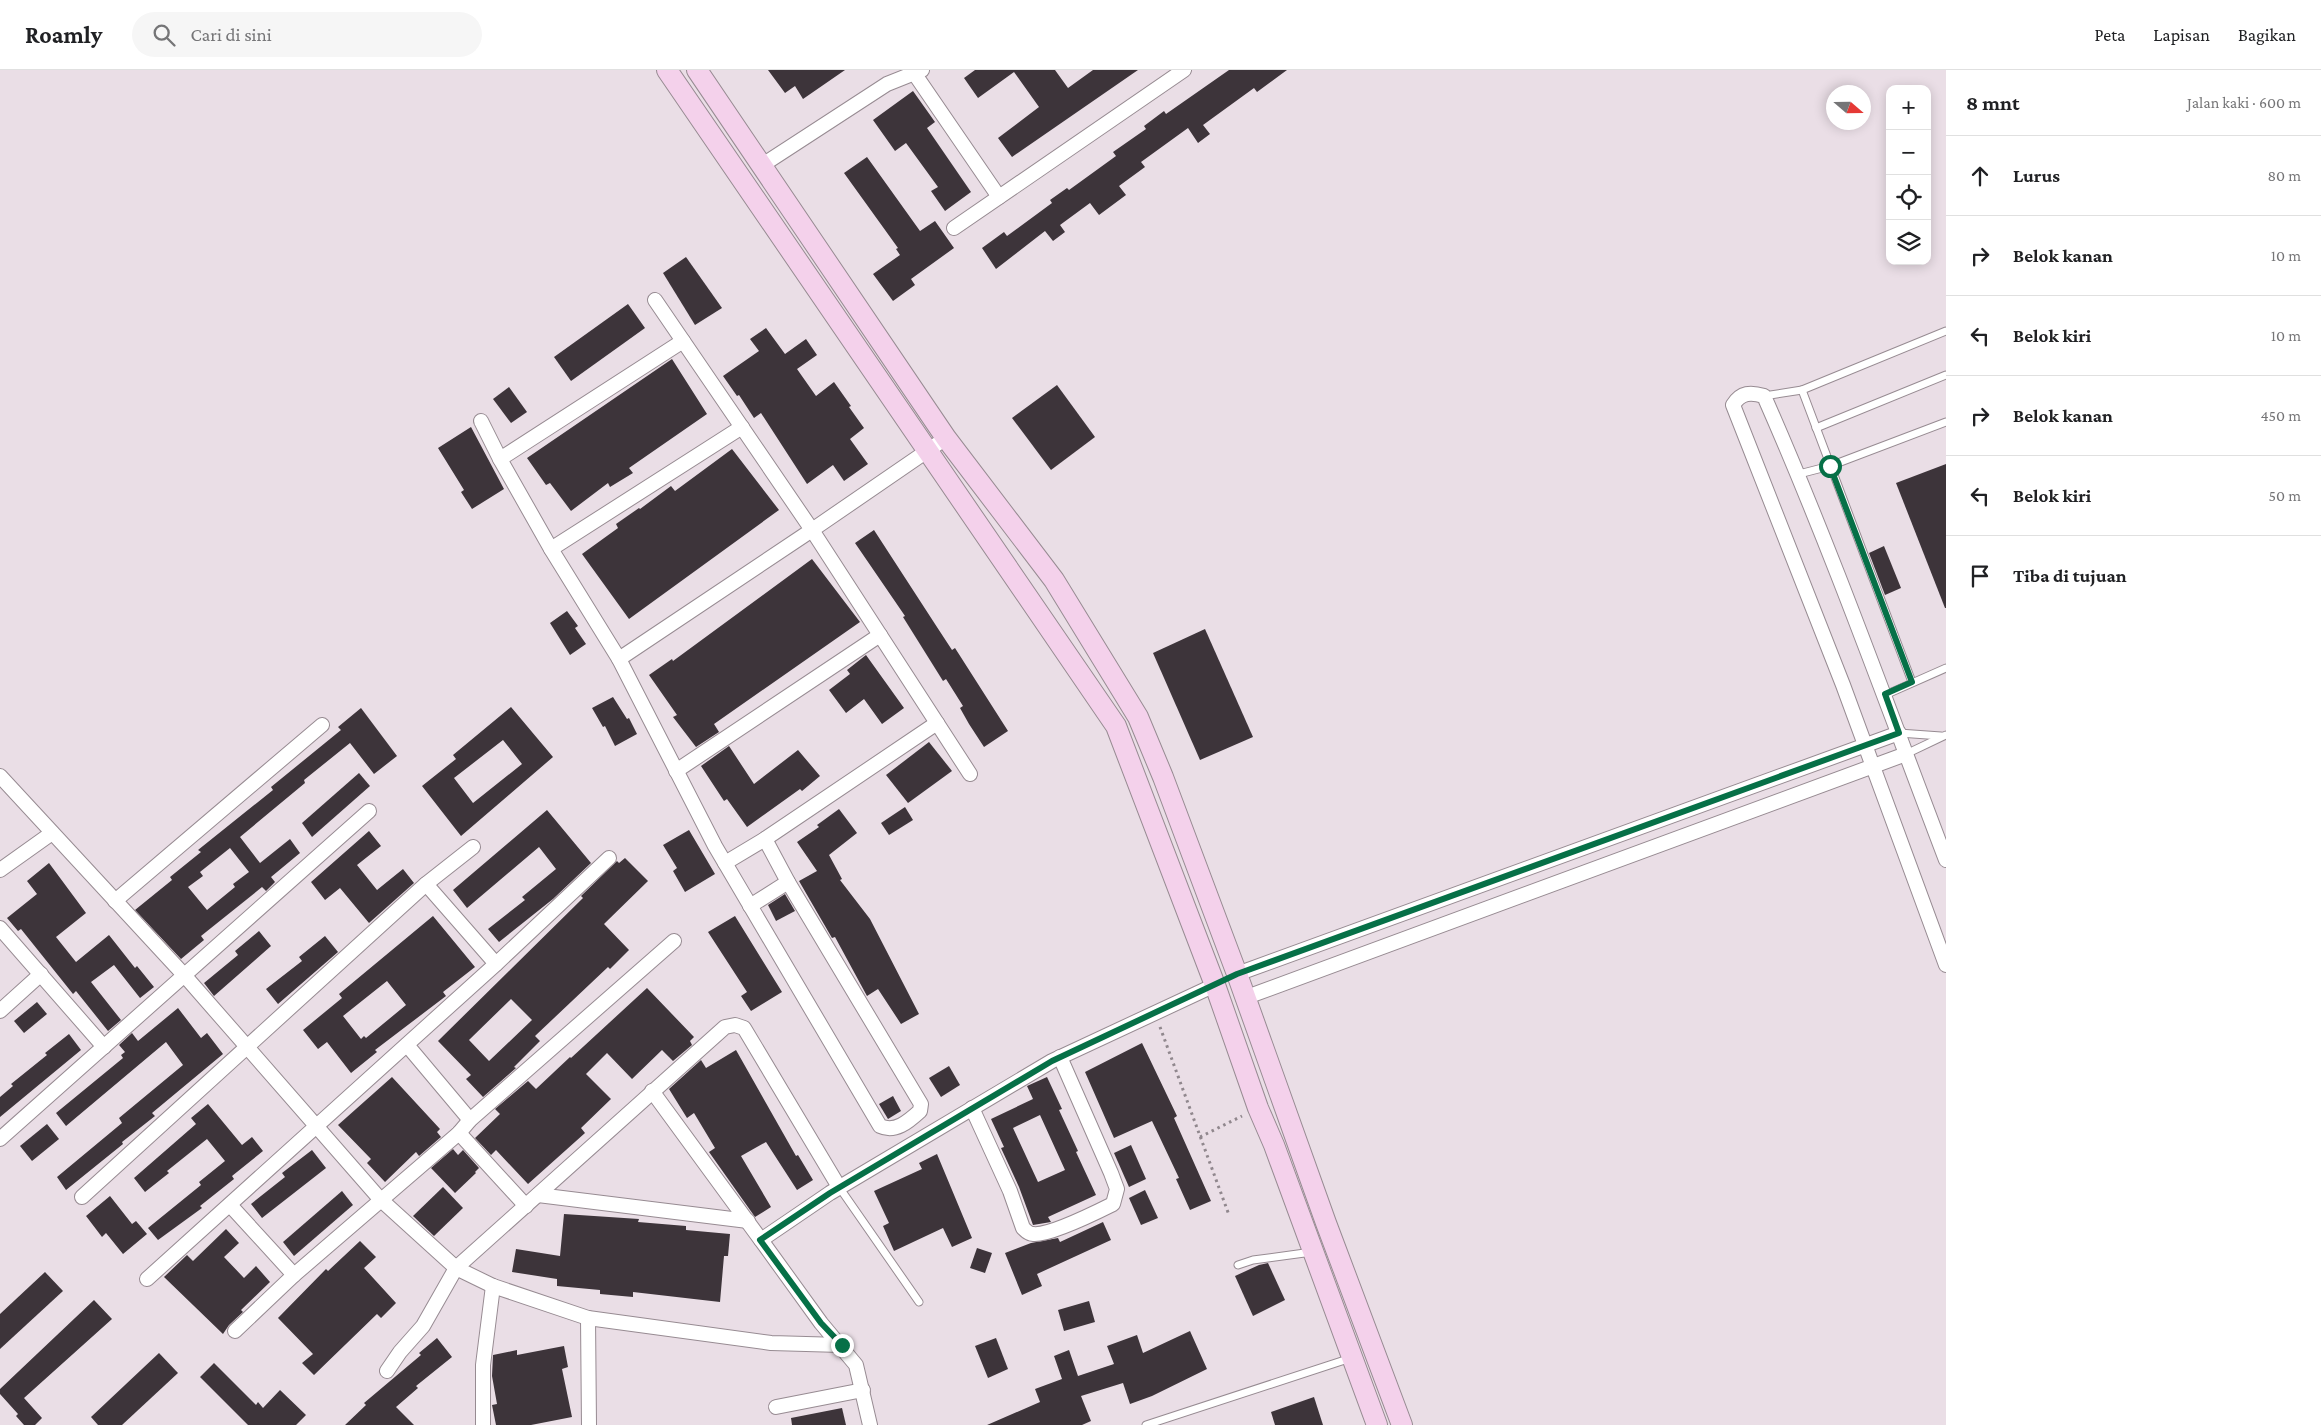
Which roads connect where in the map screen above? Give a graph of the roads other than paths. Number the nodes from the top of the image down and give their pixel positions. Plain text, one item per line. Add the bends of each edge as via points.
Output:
1 (667, 70) edge
2 (697, 70) edge
3 (898, 70) edge
4 (1184, 70) edge
5 (916, 71) edge
6 (887, 84) junction
7 (761, 166) junction
8 (999, 197) junction
9 (954, 228) dead end
10 (655, 300) dead end
11 (1946, 331) edge
12 (683, 341) junction
13 (1946, 375) edge
14 (1802, 390) junction
15 (1764, 396) junction
16 (481, 421) dead end
17 (1946, 422) edge
18 (742, 427) junction
19 (1816, 428) junction
20 (946, 438) junction
21 (927, 450) junction
22 (500, 459) junction
23 (1830, 466) junction
24 (1799, 474) junction
25 (812, 530) junction
26 (551, 549) junction
27 (880, 635) junction
28 (619, 659) junction
29 (1946, 668) edge
30 (1912, 682) junction
31 (1885, 694) junction
32 (937, 723) junction
33 (322, 725) dead end
34 (1899, 733) junction
35 (1944, 736) edge
36 (1864, 746) junction
37 (1906, 754) junction
38 (1873, 766) junction
39 (676, 771) junction
40 (970, 774) dead end
41 (0, 776) edge
42 (369, 811) dead end
43 (52, 833) junction
44 (765, 839) junction
45 (473, 847) dead end
46 (1562, 856) junction
47 (609, 858) dead end
48 (1946, 860) edge
49 (725, 863) junction
50 (0, 870) edge
51 (1570, 878) junction
52 (788, 882) junction
53 (426, 884) junction
54 (115, 901) junction
55 (750, 906) junction
56 (0, 928) edge
57 (674, 941) dead end
58 (496, 964) junction
59 (1946, 965) edge
60 (41, 974) junction
61 (1237, 974) junction
62 (185, 976) junction
63 (1215, 984) junction
64 (1244, 998) junction
65 (1223, 1008) junction
66 (0, 1010) edge
67 (406, 1045) junction
68 (104, 1047) junction
69 (247, 1047) junction
70 (1060, 1057) junction
71 (652, 1091) junction
72 (972, 1108) junction
73 (470, 1120) junction
74 (317, 1126) junction
75 (459, 1133) junction
76 (0, 1139) edge
77 (839, 1188) junction
78 (538, 1195) junction
79 (82, 1197) dead end
80 (380, 1199) junction
81 (230, 1205) junction
82 (526, 1206) junction
83 (748, 1221) junction
84 (760, 1240) junction
85 (1312, 1252) junction
86 (1238, 1265) dead end
87 (456, 1268) junction
88 (294, 1275) junction
89 (147, 1279) dead end
90 (492, 1286) junction
91 (919, 1302) dead end
92 (588, 1318) junction
93 (234, 1331) dead end
94 (842, 1345) junction
95 (1351, 1358) junction
96 (387, 1372) dead end
97 (863, 1390) junction
98 (776, 1407) dead end
99 (484, 1425) edge
100 (589, 1425) edge
101 (870, 1425) edge
102 (1146, 1425) edge
103 (1377, 1425) edge
104 (1402, 1425) edge

1 - 21 street
2 - 7 street
3 - 6 street
4 - 8 street
5 - 6 street
5 - 8 street
6 - 7 street
7 - 20 street
8 - 9 street
10 - 12 street
11 - 14 lane
12 - 18 street
12 - 22 street
13 - 19 lane
14 - 15 lane
14 - 19 lane
15 - 24 street
15 - 36 street via 1752,392 1738,398 1733,405
16 - 22 street
17 - 23 lane
18 - 25 street
18 - 26 street
19 - 23 lane
20 - 21 street
20 - 61 street via 1054,580 1138,717
21 - 25 street
21 - 63 street via 1116,726
22 - 26 street
23 - 24 lane
23 - 30 lane
24 - 31 street
25 - 27 street
25 - 28 street
26 - 28 street
27 - 32 street
27 - 39 street
28 - 39 street
29 - 30 lane
30 - 31 lane
31 - 34 street
32 - 40 street
32 - 44 street
33 - 54 street
34 - 35 lane
34 - 36 street
34 - 37 street
35 - 37 lane
36 - 38 street
36 - 46 street
37 - 38 street
37 - 48 street
38 - 51 street
38 - 59 street
39 - 49 street
41 - 43 street
42 - 62 street
43 - 50 street
43 - 54 street
44 - 49 street
44 - 52 street
45 - 53 street
46 - 51 street
46 - 61 street
47 - 58 street
49 - 55 street
51 - 64 street
52 - 55 street
52 - 55 street via 921,1104 920,1111 898,1128 880,1126
53 - 58 street
53 - 69 street
54 - 62 street
56 - 60 street
57 - 73 street
58 - 67 street
60 - 66 street
60 - 68 street
61 - 63 street
61 - 64 street
62 - 68 street
62 - 69 street
63 - 65 street
63 - 70 street
64 - 65 street
64 - 104 street
65 - 85 street
67 - 73 street
67 - 74 street
68 - 76 street
69 - 74 street
69 - 79 street
70 - 72 street
70 - 72 street via 1117,1189 1113,1204 1067,1225 1034,1234 1028,1232 1023,1228 1010,1190
71 - 77 street via 725,1027 735,1025 744,1028
71 - 78 street
71 - 83 street
72 - 77 street
73 - 75 street
74 - 80 street
74 - 81 street
75 - 80 street
75 - 82 street
77 - 84 street
77 - 91 lane
78 - 82 street
78 - 83 street
80 - 87 street
80 - 88 street
81 - 88 street
81 - 89 street
82 - 87 street
83 - 84 street
84 - 94 street via 821,1323
85 - 86 lane
85 - 95 street
87 - 90 street
87 - 96 street via 422,1326
88 - 93 street
90 - 92 street
90 - 99 street via 483,1365
92 - 94 street via 771,1344
92 - 100 street
94 - 97 street via 856,1365
95 - 102 lane
95 - 103 street
97 - 98 street
97 - 101 street

